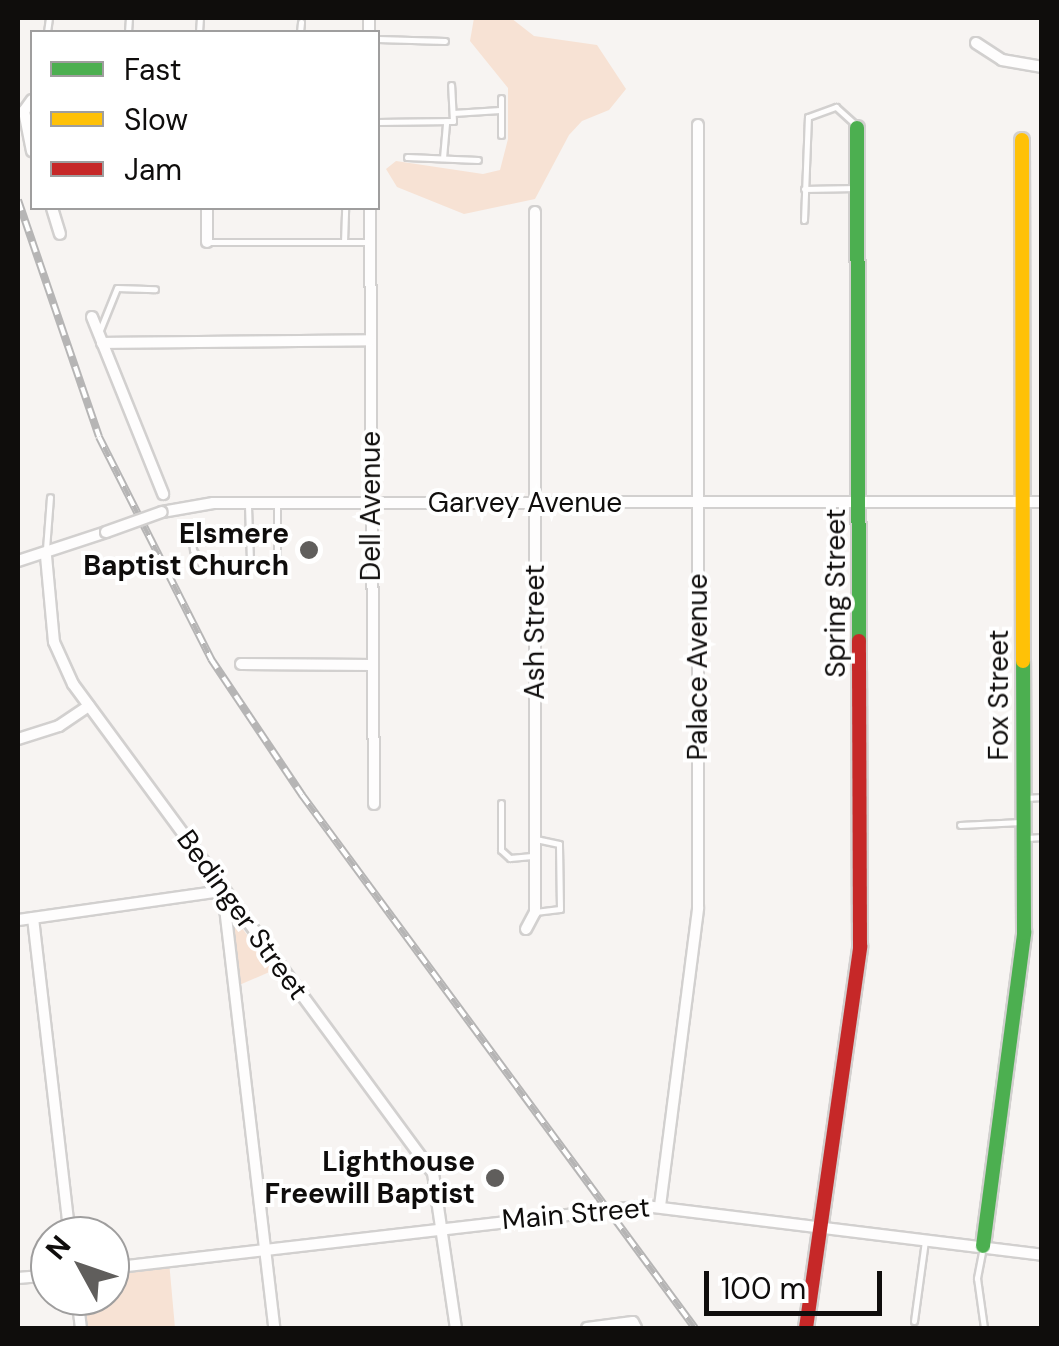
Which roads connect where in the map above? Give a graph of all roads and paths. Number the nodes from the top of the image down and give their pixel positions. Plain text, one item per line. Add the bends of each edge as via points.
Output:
1 (301, 22) dead end
2 (300, 30) edge
3 (380, 40) edge
4 (446, 42) dead end
5 (976, 44) dead end
6 (1042, 67) edge
7 (452, 85) dead end
8 (501, 98) dead end
9 (30, 103) edge
10 (500, 110) junction
11 (453, 113) junction
12 (446, 121) junction
13 (380, 122) edge
14 (698, 125) dead end
15 (857, 128) joint
16 (501, 135) dead end
17 (1022, 140) dead end
18 (30, 141) edge
19 (407, 157) dead end
20 (442, 158) junction
21 (478, 160) dead end
22 (859, 188) junction
23 (804, 190) junction
24 (53, 210) edge
25 (207, 210) edge
26 (345, 210) edge
27 (370, 210) edge
28 (535, 212) dead end
29 (804, 220) dead end
30 (60, 234) dead end
31 (207, 242) joint
32 (344, 242) junction
33 (370, 242) junction
34 (155, 288) dead end
35 (92, 317) dead end
36 (100, 337) junction
37 (370, 340) junction
38 (163, 494) dead end
39 (50, 497) dead end
40 (861, 502) junction
41 (1022, 502) junction
42 (1042, 502) edge
43 (248, 503) junction
44 (277, 503) junction
45 (370, 503) junction
46 (534, 503) junction
47 (698, 503) junction
48 (249, 532) junction
49 (46, 556) junction
50 (18, 561) edge
51 (250, 566) junction
52 (241, 664) dead end
53 (372, 665) junction
54 (89, 706) junction
55 (18, 739) edge
56 (1042, 797) edge
57 (1024, 798) junction
58 (374, 804) dead end
59 (501, 804) dead end
60 (960, 825) dead end
61 (1024, 830) junction
62 (536, 838) junction
63 (1042, 838) edge
64 (536, 856) junction
65 (224, 891) junction
66 (535, 912) junction
67 (33, 918) junction
68 (18, 920) edge
69 (526, 929) dead end
70 (660, 1206) junction
71 (68, 1216) edge
72 (819, 1223) junction
73 (444, 1228) junction
74 (925, 1238) junction
75 (983, 1246) junction
76 (264, 1250) junction
77 (1042, 1256) edge
78 (130, 1266) edge
79 (914, 1320) dead end
80 (274, 1328) edge
81 (456, 1328) edge
82 (587, 1328) edge
83 (636, 1328) edge
84 (806, 1328) edge
85 (984, 1328) edge

1 - 2 lane
3 - 4 lane
5 - 6 street via 1002,60
7 - 11 lane
8 - 10 lane
9 - 18 street via 24,112
10 - 11 lane
10 - 16 lane
11 - 12 lane via 454,121
12 - 13 lane
12 - 20 lane
14 - 47 street, Palace Avenue
15 - 22 street, Spring Street
15 - 23 lane, Spring Street via 836,107 808,117
17 - 41 street, Fox Street
19 - 20 lane
20 - 21 lane
22 - 23 lane
22 - 40 street, Spring Street
23 - 29 lane, Spring Street
24 - 30 street
25 - 31 street
26 - 32 lane
27 - 33 street, Dell Avenue
28 - 46 street, Ash Street
31 - 32 lane
32 - 33 lane
33 - 37 street, Dell Avenue
34 - 36 lane via 117,288
35 - 36 street
36 - 37 street
36 - 38 street
37 - 45 street, Dell Avenue
39 - 49 lane, Bedinger Street
40 - 41 street, Garvey Avenue
40 - 47 street, Garvey Avenue
40 - 72 street, Spring Street via 860,947
41 - 42 street, Garvey Avenue
41 - 57 street, Fox Street
43 - 44 street, Garvey Avenue
43 - 48 lane
43 - 49 street, Garvey Avenue, bridge via 162,512
44 - 45 street, Garvey Avenue
44 - 51 lane via 277,566
45 - 46 street, Garvey Avenue
45 - 53 street, Dell Avenue
46 - 47 street, Garvey Avenue
46 - 62 street, Ash Street
47 - 70 street, Palace Avenue via 698,908
48 - 51 lane
48 - 51 lane via 191,532 202,566
49 - 50 street, Garvey Avenue
49 - 54 street, Bedinger Street via 54,642
52 - 53 street
53 - 58 street, Dell Avenue
54 - 55 street via 59,726
54 - 65 street, Bedinger Street
56 - 57 lane
57 - 61 street, Fox Street
59 - 64 lane via 501,850 510,858
60 - 61 lane
61 - 63 lane
61 - 75 street, Fox Street via 1018,1009
62 - 64 street, Ash Street
62 - 66 lane via 559,844 560,909
64 - 66 street, Ash Street
65 - 67 street
65 - 73 street, Bedinger Street via 433,1173
65 - 76 street
66 - 69 street, Ash Street
67 - 68 street
67 - 71 street
70 - 72 street, Main Street
70 - 73 street, Main Street
72 - 74 street, Main Street
72 - 84 street, Spring Street
73 - 76 street, Main Street
73 - 81 street, Bedinger Street
74 - 75 street, Main Street
74 - 79 lane
75 - 77 street, Main Street
75 - 85 lane via 977,1278
76 - 78 street, Main Street
76 - 80 street
82 - 83 street via 632,1322

